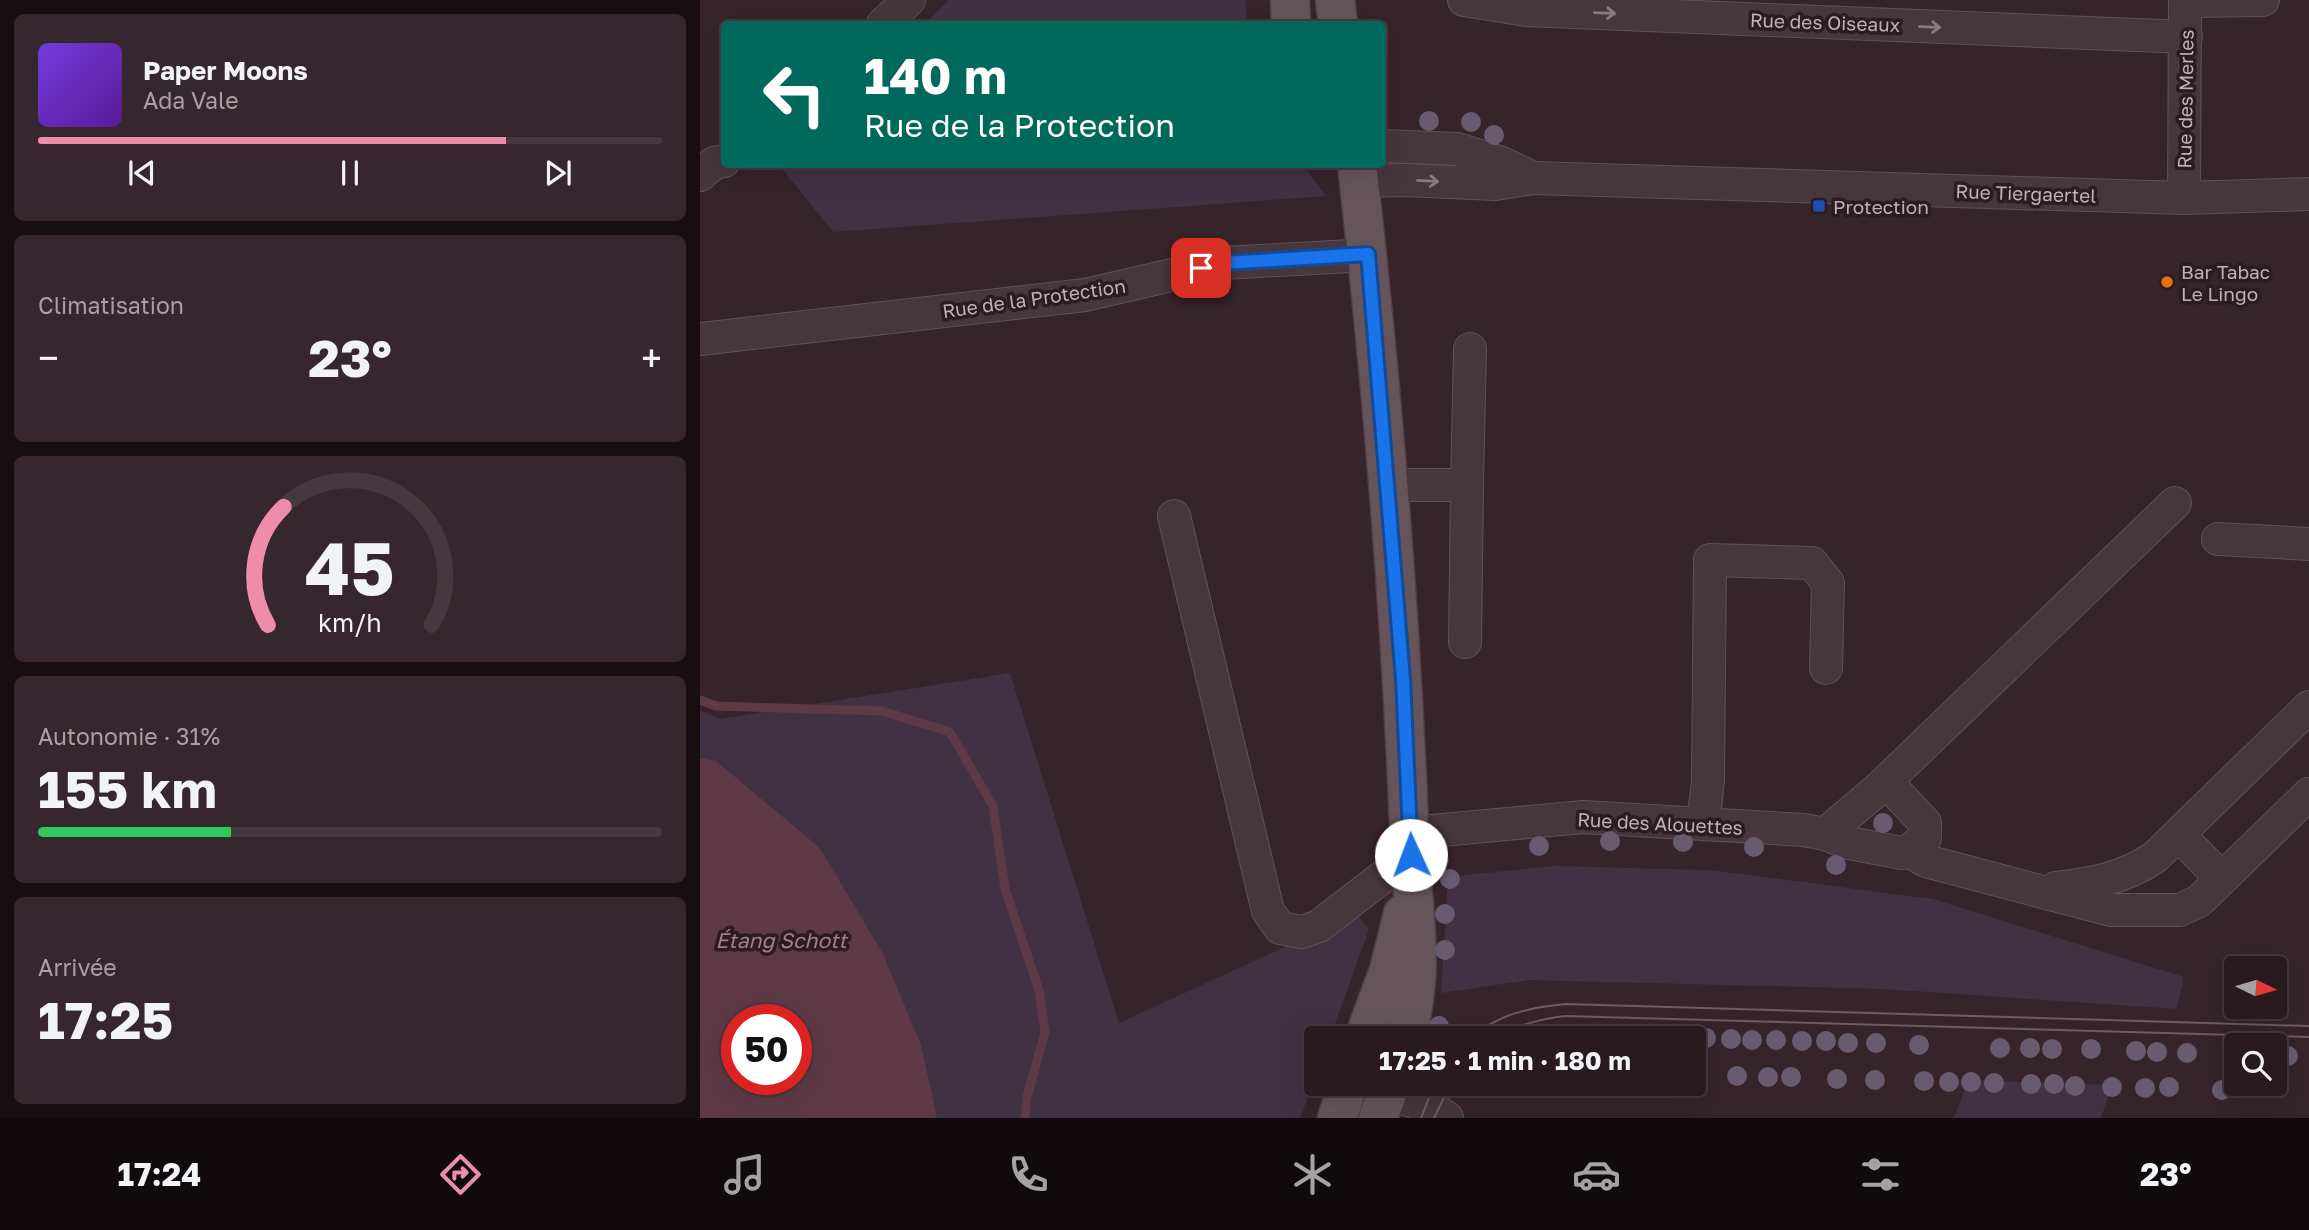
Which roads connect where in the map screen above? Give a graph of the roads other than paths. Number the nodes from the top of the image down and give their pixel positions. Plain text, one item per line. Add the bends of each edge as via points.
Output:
1 (909, 0) edge
2 (1290, 0) edge
3 (1335, 0) edge
4 (1464, 0) edge
5 (2263, 0) edge
6 (2185, 1) edge
7 (886, 21) edge
8 (1291, 21) edge
9 (1338, 21) edge
10 (2186, 37) junction
11 (1386, 146) edge
12 (1356, 170) edge
13 (1533, 178) junction
14 (2309, 194) edge
15 (2184, 198) junction
16 (1368, 254) junction
17 (700, 338) edge
18 (1470, 349) dead end
19 (1387, 485) junction
20 (1467, 485) junction
21 (2175, 503) dead end
22 (1174, 516) dead end
23 (2218, 539) dead end
24 (2309, 544) edge
25 (1465, 642) dead end
26 (1826, 668) dead end
27 (2309, 707) edge
28 (1878, 789) junction
29 (2309, 794) edge
30 (1703, 824) junction
31 (1825, 834) junction
32 (2179, 835) junction
33 (1909, 851) junction
34 (1411, 853) junction
35 (2222, 879) junction
36 (2038, 890) junction
37 (1401, 927) junction
38 (1368, 1026) edge
39 (1387, 1026) edge
40 (1409, 1026) edge
41 (1345, 1096) edge
42 (1388, 1096) edge
43 (1337, 1118) edge
44 (1447, 1118) edge

1 - 7 street
2 - 8 main road
3 - 9 main road
4 -> 10 street, Rue des Oiseaux via 1526,10
5 - 6 street
6 - 10 street, Rue des Merles
10 - 15 street, Rue des Merles
11 - 13 street, Rue Tiergaertel via 1457,149
12 -> 13 street, Rue Tiergaertel via 1405,180 1494,184
12 - 16 main road
13 - 15 street, Rue Tiergaertel
14 - 15 street, Rue Tiergaertel
16 - 17 street, Rue de la Protection via 1224,263 1085,295
16 - 19 main road
18 - 20 street
19 - 20 street
19 - 34 main road
20 - 25 street
21 - 28 street
22 - 34 street via 1268,911 1280,928 1302,932 1319,926
23 - 24 street
26 - 30 street via 1828,583 1812,564 1710,561 1708,781
27 - 32 street
28 - 31 street
28 - 33 street via 1892,788 1925,823 1925,838
29 - 35 street, Rue des Alouettes
30 - 31 street, Rue des Alouettes
30 - 34 street, Rue des Alouettes via 1583,817
31 - 33 street, Rue des Alouettes via 1849,843
32 - 35 street
32 - 36 street via 2139,869 2097,883
33 - 36 street, Rue des Alouettes via 1926,861
34 - 37 main road
34 - 40 main road via 1417,976
35 - 36 street, Rue des Alouettes via 2199,901 2179,910 2111,910
37 - 38 main road
37 - 39 street via 1404,972
41 - 43 main road
42 - 44 street

